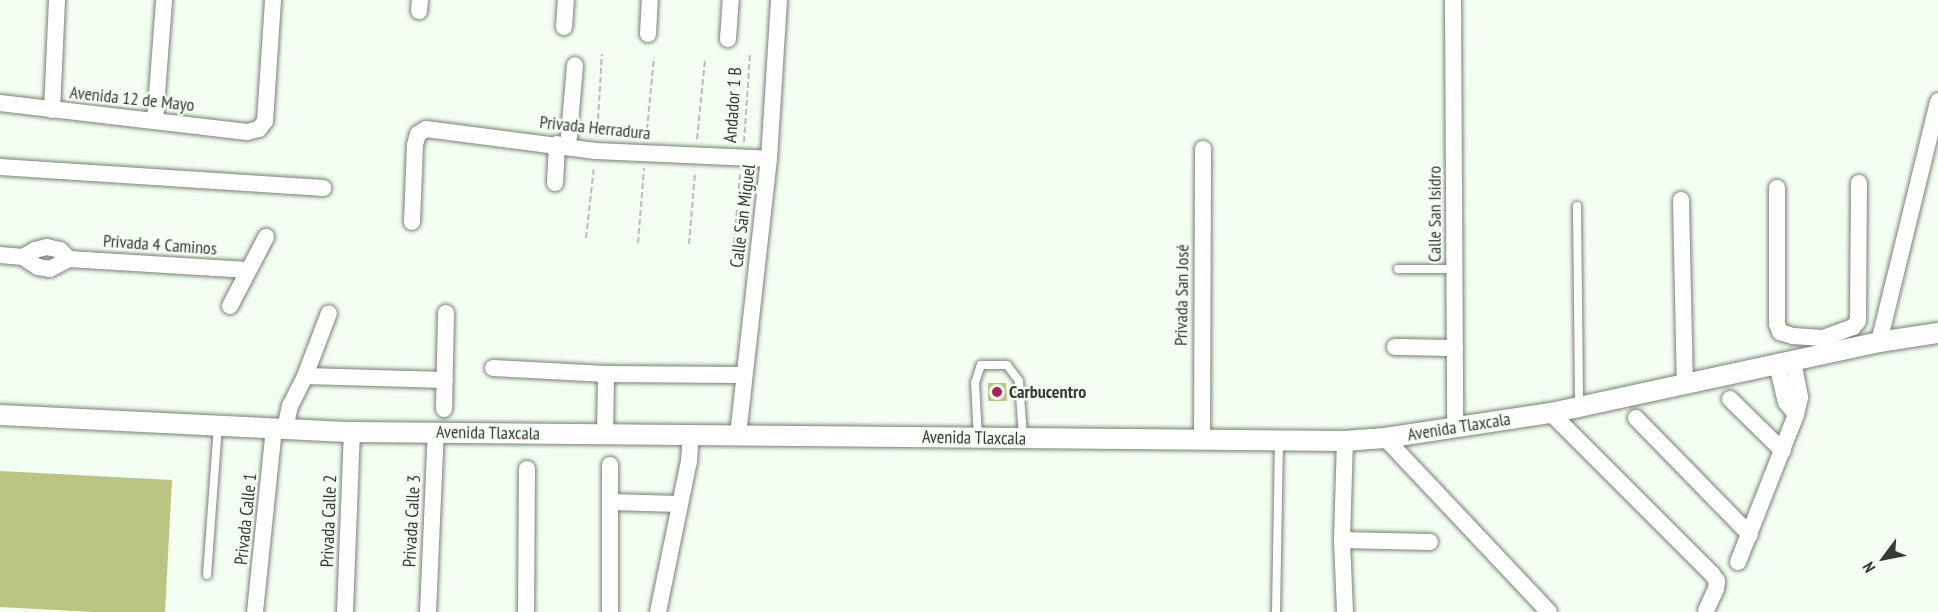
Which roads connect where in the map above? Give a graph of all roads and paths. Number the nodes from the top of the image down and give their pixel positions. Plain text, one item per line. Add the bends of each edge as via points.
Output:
1 (57, 0) edge
2 (164, 0) edge
3 (273, 0) edge
4 (566, 0) edge
5 (650, 0) edge
6 (732, 0) edge
7 (779, 0) edge
8 (1452, 0) edge
9 (564, 27) dead end
10 (648, 34) dead end
11 (728, 39) dead end
12 (750, 55) dead end
13 (654, 57) dead end
14 (705, 60) dead end
15 (575, 65) dead end
16 (1938, 101) edge
17 (0, 103) edge
18 (52, 110) junction
19 (155, 121) junction
20 (563, 145) junction
21 (1203, 149) dead end
22 (645, 153) junction
23 (696, 155) junction
24 (743, 157) junction
25 (769, 159) junction
26 (0, 167) edge
27 (555, 183) dead end
28 (1859, 183) dead end
29 (322, 188) dead end
30 (1777, 188) dead end
31 (1681, 200) dead end
32 (1577, 206) dead end
33 (412, 222) dead end
34 (266, 237) dead end
35 (638, 243) dead end
36 (734, 243) dead end
37 (689, 244) dead end
38 (0, 255) edge
39 (1398, 268) dead end
40 (1455, 269) junction
41 (248, 270) junction
42 (230, 306) dead end
43 (329, 313) dead end
44 (446, 313) dead end
45 (1938, 333) edge
46 (1879, 342) junction
47 (1395, 347) dead end
48 (1455, 348) junction
49 (1808, 350) junction
50 (494, 368) dead end
51 (606, 374) junction
52 (743, 375) junction
53 (305, 376) junction
54 (445, 380) junction
55 (1686, 384) junction
56 (1730, 399) dead end
57 (1580, 407) junction
58 (444, 409) dead end
59 (0, 415) edge
60 (1557, 418) junction
61 (1636, 418) dead end
62 (605, 425) junction
63 (218, 426) junction
64 (1455, 428) junction
65 (280, 429) junction
66 (352, 432) junction
67 (436, 432) junction
68 (691, 435) junction
69 (738, 435) junction
70 (978, 438) junction
71 (1024, 439) junction
72 (1202, 441) junction
73 (1279, 441) junction
74 (1390, 443) junction
75 (1345, 449) junction
76 (1783, 451) junction
77 (610, 465) dead end
78 (527, 468) dead end
79 (610, 502) junction
80 (680, 504) junction
81 (1750, 535) junction
82 (1342, 540) junction
83 (1430, 542) dead end
84 (1738, 562) dead end
85 (207, 575) dead end
86 (1706, 610) dead end
87 (255, 612) edge
88 (345, 612) edge
89 (428, 612) edge
90 (526, 612) edge
91 (610, 612) edge
92 (658, 612) edge
93 (1276, 612) edge
94 (1345, 612) edge
95 (1549, 612) edge

1 - 18 street
2 - 19 street
3 - 19 street, Avenida 12 de Mayo via 265,121 259,129 247,132
4 - 9 street
5 - 10 street
6 - 11 street
7 - 25 street, Calle San Miguel
8 - 40 street, Calle San Isidro
12 - 24 path, Andador 1 B
13 - 22 path
14 - 23 path
15 - 20 street
16 - 46 street
17 - 18 street, Avenida 12 de Mayo
18 - 19 street, Avenida 12 de Mayo
20 - 22 street, Privada Herradura
20 - 27 street
20 - 33 street, Privada Herradura via 426,129 418,134 415,145
21 - 72 street, Privada San José
22 - 23 street, Privada Herradura
22 - 35 path
23 - 24 street, Privada Herradura
23 - 37 path
24 - 25 street, Privada Herradura
24 - 36 path, Andador 1 B
25 - 52 street, Calle San Miguel
26 - 29 street
28 - 49 street via 1858,321
30 - 49 street via 1777,324 1780,332
31 - 55 street
32 - 57 lane
34 - 41 street
38 - 41 street, Privada 4 Caminos via 23,257 47,247 60,250 69,259
39 - 40 lane
40 - 48 street, Calle San Isidro
41 - 42 street
43 - 53 street, Privada Calle 1
44 - 54 street
45 - 46 street, Avenida Tlaxcala
46 - 49 street, Avenida Tlaxcala
47 - 48 street
48 - 64 street, Calle San Isidro
49 - 55 street, Avenida Tlaxcala
49 - 76 street via 1796,415
50 - 51 street
51 - 52 street
51 - 62 street
52 - 69 street, Calle San Miguel
53 - 54 street
53 - 65 street, Privada Calle 1
54 - 58 street
55 - 57 street, Avenida Tlaxcala
56 - 76 street
57 - 60 street, Avenida Tlaxcala
59 - 63 street, Avenida Tlaxcala
60 - 64 street, Avenida Tlaxcala
60 - 86 street via 1712,574 1717,581 1716,589
61 - 81 street
62 - 67 street, Avenida Tlaxcala
62 - 68 street, Avenida Tlaxcala
63 - 65 street, Avenida Tlaxcala
63 - 85 lane
64 - 74 street, Avenida Tlaxcala
65 - 66 street, Avenida Tlaxcala
65 - 87 street, Privada Calle 1
66 - 67 street, Avenida Tlaxcala
66 - 88 street, Privada Calle 2
67 - 89 street, Privada Calle 3
68 - 69 street, Avenida Tlaxcala
68 - 80 street
69 - 70 street, Avenida Tlaxcala
70 - 71 street, Avenida Tlaxcala
70 - 71 lane via 975,383 981,365 1007,365 1019,381
71 - 72 street, Avenida Tlaxcala
72 - 73 street, Avenida Tlaxcala
73 - 75 street, Avenida Tlaxcala
73 - 93 lane
74 - 75 street, Avenida Tlaxcala
74 - 95 street
75 - 82 street
76 - 81 street
77 - 79 street
78 - 90 street
79 - 80 street
79 - 91 street
80 - 92 street
81 - 84 street
82 - 83 street
82 - 94 street

